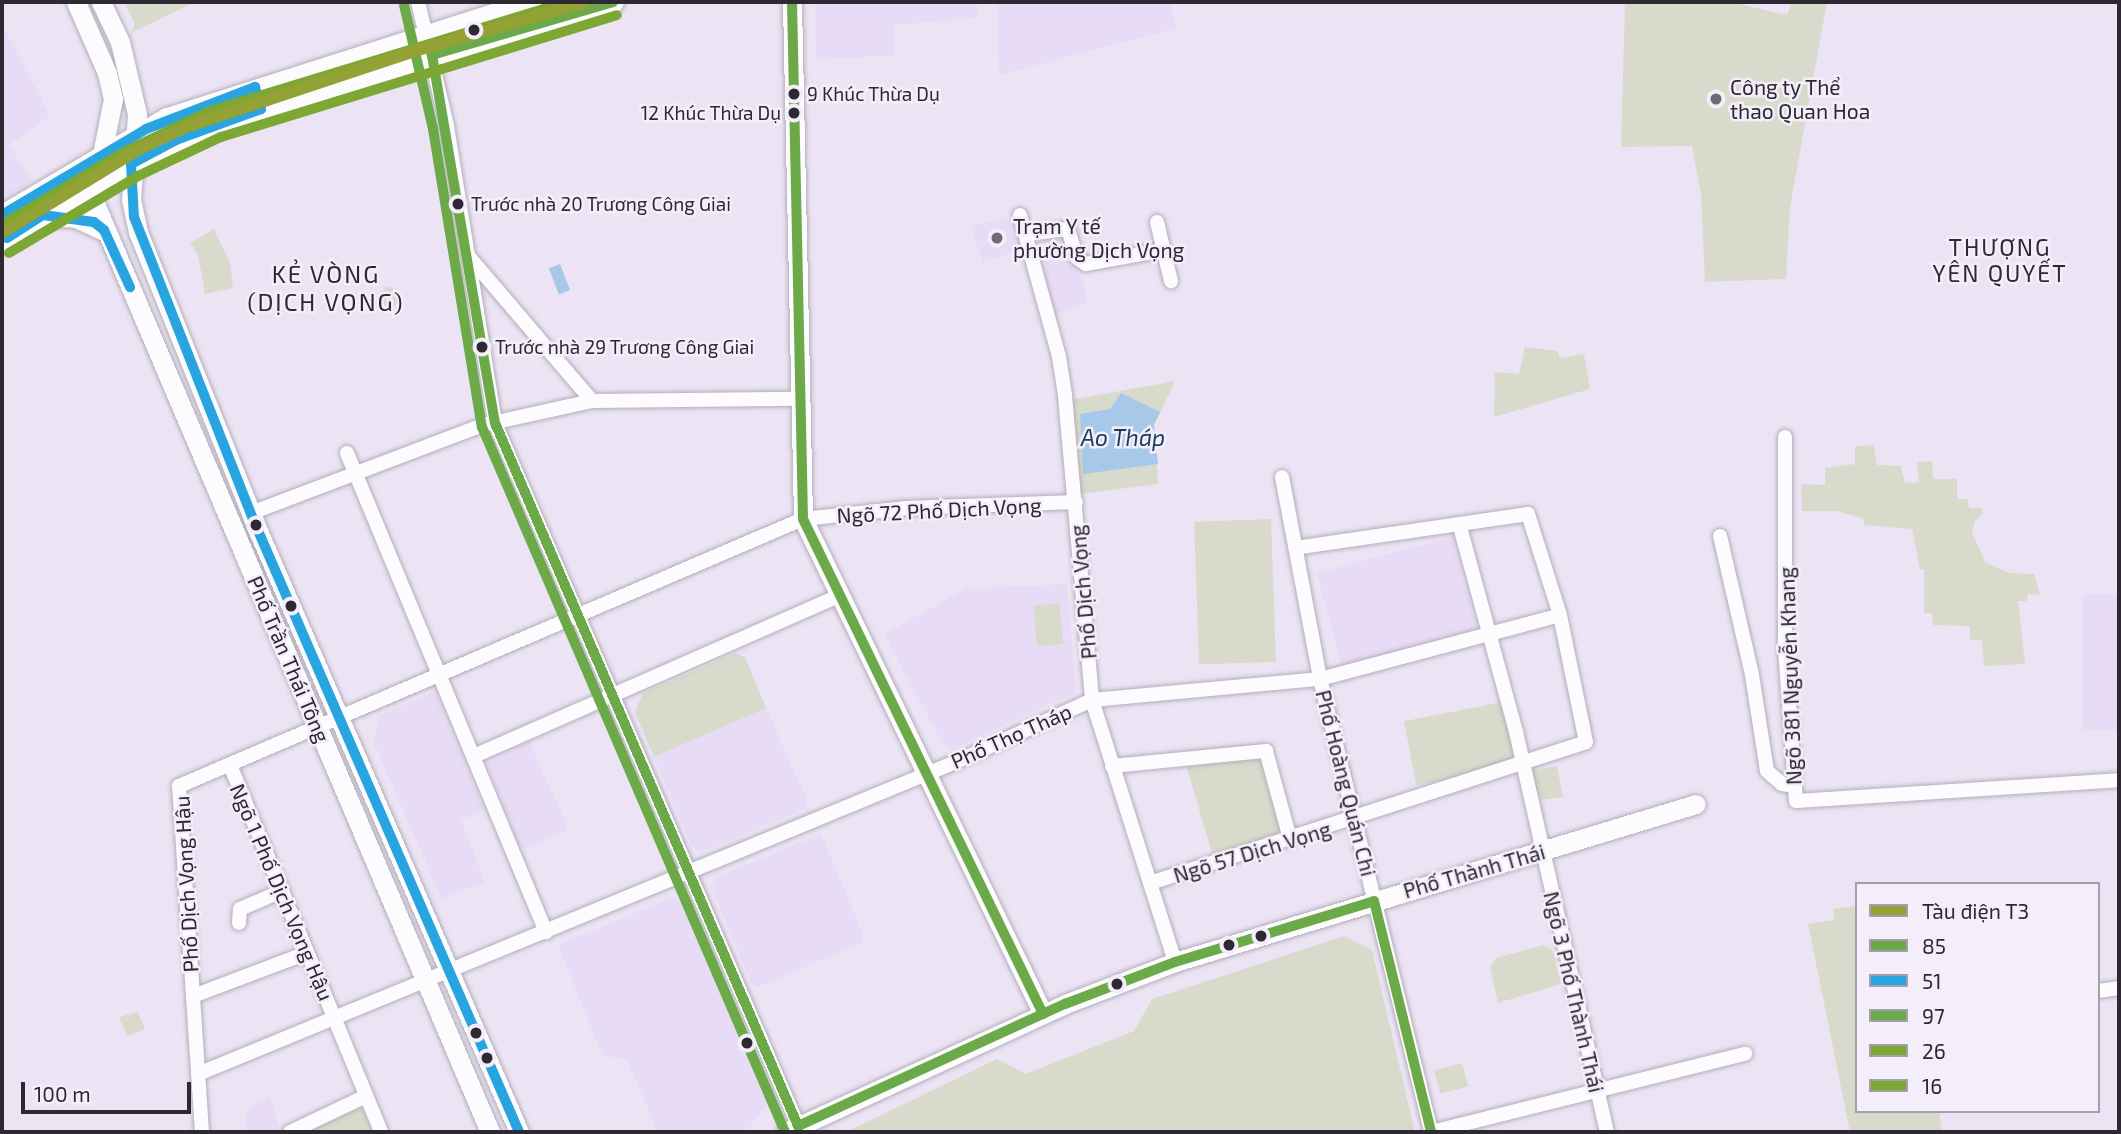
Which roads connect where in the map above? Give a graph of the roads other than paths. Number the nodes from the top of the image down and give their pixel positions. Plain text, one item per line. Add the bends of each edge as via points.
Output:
1 (76, 2) edge
2 (101, 2) edge
3 (418, 2) edge
4 (531, 2) edge
5 (612, 2) edge
6 (792, 2) edge
7 (426, 33) junction
8 (432, 55) junction
9 (255, 87) junction
10 (261, 109) junction
11 (134, 135) junction
12 (103, 152) junction
13 (131, 164) junction
14 (92, 185) junction
15 (2, 215) edge
16 (43, 215) junction
17 (1020, 215) dead end
18 (1157, 222) dead end
19 (104, 230) junction
20 (1026, 234) junction
21 (2, 241) edge
22 (1163, 250) junction
23 (469, 257) junction
24 (1171, 281) dead end
25 (799, 399) junction
26 (592, 401) junction
27 (495, 423) junction
28 (1786, 437) dead end
29 (347, 453) dead end
30 (356, 474) junction
31 (1282, 477) dead end
32 (1076, 502) junction
33 (251, 513) junction
34 (803, 519) junction
35 (230, 521) junction
36 (1460, 527) junction
37 (1720, 536) dead end
38 (1295, 548) junction
39 (841, 595) junction
40 (577, 615) junction
41 (1560, 615) junction
42 (1490, 637) junction
43 (439, 674) junction
44 (1320, 679) junction
45 (612, 694) junction
46 (1092, 700) junction
47 (339, 717) junction
48 (318, 727) junction
49 (474, 756) junction
50 (229, 765) junction
51 (1521, 765) junction
52 (1112, 766) junction
53 (928, 772) junction
54 (2119, 780) edge
55 (1795, 793) junction
56 (1698, 798) dead end
57 (1354, 821) junction
58 (1290, 839) junction
59 (1541, 852) junction
60 (690, 872) junction
61 (1150, 883) junction
62 (282, 891) junction
63 (1374, 901) junction
64 (239, 923) dead end
65 (546, 932) junction
66 (307, 953) junction
67 (1175, 962) junction
68 (450, 973) junction
69 (426, 982) junction
70 (2119, 988) edge
71 (2100, 991) edge
72 (193, 996) junction
73 (1043, 1014) junction
74 (335, 1020) junction
75 (1745, 1054) dead end
76 (198, 1074) junction
77 (1597, 1090) junction
78 (366, 1096) junction
79 (795, 1130) edge
80 (202, 1132) edge
81 (290, 1132) edge
82 (381, 1132) edge
83 (490, 1132) edge
84 (519, 1132) edge
85 (1431, 1132) edge
86 (1607, 1132) edge

1 - 12 main road via 107,73 113,99
2 - 11 main road, Phố Trần Thái Tông via 128,71 137,114
3 - 7 street
4 - 7 main road
5 - 8 main road
6 - 25 main road
7 - 8 street
7 - 9 main road
8 - 10 main road
8 - 23 street
9 - 10 main road
9 - 11 main road
10 - 13 main road via 177,140
11 - 12 main road
11 - 13 main road, Phố Trần Thái Tông
12 - 14 main road
12 - 15 main road
13 - 14 main road
13 - 33 main road, Phố Trần Thái Tông via 131,199 138,232
14 - 16 main road
14 - 19 main road, Phố Trần Thái Tông
16 - 19 main road via 76,217
16 - 21 main road
17 - 20 street, Phố Dịch Vọng
18 - 22 street
19 - 35 main road, Phố Trần Thái Tông
20 - 22 street via 1068,229 1077,258 1086,264
20 - 32 street, Phố Dịch Vọng via 1059,357
22 - 24 street
23 - 26 street
23 - 27 street
25 - 26 street
25 - 34 main road
26 - 27 street
27 - 30 street
27 - 40 street
28 - 55 street, Ngõ 381 Nguyễn Khang via 1786,648
29 - 30 street
30 - 33 street
30 - 43 street
31 - 38 street, Phố Hoàng Quán Chi
32 - 34 street, Ngõ 72 Phố Dịch Vọng via 906,508
32 - 46 street, Phố Dịch Vọng
33 - 35 main road
33 - 47 main road, Phố Trần Thái Tông
34 - 39 main road
34 - 40 street, Ngõ 72 Phố Dịch Vọng
35 - 48 main road, Phố Trần Thái Tông
36 - 38 street
36 - 41 street via 1528,514
36 - 42 street, Ngõ 3 Phố Thành Thái
37 - 55 street via 1755,688 1767,771
38 - 44 street, Phố Hoàng Quán Chi
39 - 45 street
39 - 53 main road
40 - 43 street, Phố Dịch Vọng Hậu
40 - 45 street
41 - 42 street, Phố Thọ Tháp
41 - 51 street, Ngõ 57 Dịch Vọng via 1586,742
42 - 44 street, Phố Thọ Tháp
42 - 51 street, Ngõ 3 Phố Thành Thái
43 - 47 street, Phố Dịch Vọng Hậu
43 - 49 street
44 - 46 street, Phố Thọ Tháp
44 - 57 street, Phố Hoàng Quán Chi
45 - 49 street
45 - 60 street
46 - 52 street, Phố Dịch Vọng
46 - 53 street, Phố Thọ Tháp
47 - 48 street, Phố Dịch Vọng Hậu
47 - 68 main road, Phố Trần Thái Tông
48 - 50 street, Phố Dịch Vọng Hậu
48 - 69 main road, Phố Trần Thái Tông
49 - 65 street
50 - 62 street, Ngõ 1 Phố Dịch Vọng Hậu
50 - 72 street, Phố Dịch Vọng Hậu via 179,786
51 - 57 street, Ngõ 57 Dịch Vọng
51 - 59 street, Ngõ 3 Phố Thành Thái
52 - 58 street via 1266,751
52 - 61 street, Phố Dịch Vọng
53 - 60 street, Phố Thọ Tháp
53 - 73 main road
54 - 55 street, Ngõ 381 Nguyễn Khang
56 - 59 main road, Phố Thành Thái
57 - 58 street, Ngõ 57 Dịch Vọng
57 - 63 street, Phố Hoàng Quán Chi
58 - 61 street, Ngõ 57 Dịch Vọng
59 - 63 main road, Phố Thành Thái
59 - 77 street, Ngõ 3 Phố Thành Thái
60 - 65 street, Phố Thọ Tháp
60 - 79 street
61 - 67 street, Phố Dịch Vọng
62 - 64 street via 240,909
62 - 66 street, Ngõ 1 Phố Dịch Vọng Hậu
63 - 67 main road, Phố Thành Thái
63 - 85 street, Phố Hoàng Quán Chi
65 - 68 street, Phố Thọ Tháp
66 - 72 street
66 - 74 street, Ngõ 1 Phố Dịch Vọng Hậu
67 - 73 main road, Phố Thành Thái
68 - 69 street, Phố Thọ Tháp
68 - 84 main road, Phố Trần Thái Tông
69 - 74 street, Phố Thọ Tháp
69 - 83 main road, Phố Trần Thái Tông
70 - 71 street
72 - 76 street, Phố Dịch Vọng Hậu
73 - 79 main road, Phố Thành Thái
74 - 76 street, Phố Thọ Tháp
74 - 78 street, Ngõ 1 Phố Dịch Vọng Hậu
75 - 77 street
76 - 80 street, Phố Dịch Vọng Hậu
77 - 85 street
77 - 86 street, Ngõ 3 Phố Thành Thái
78 - 81 street
78 - 82 street, Ngõ 1 Phố Dịch Vọng Hậu

